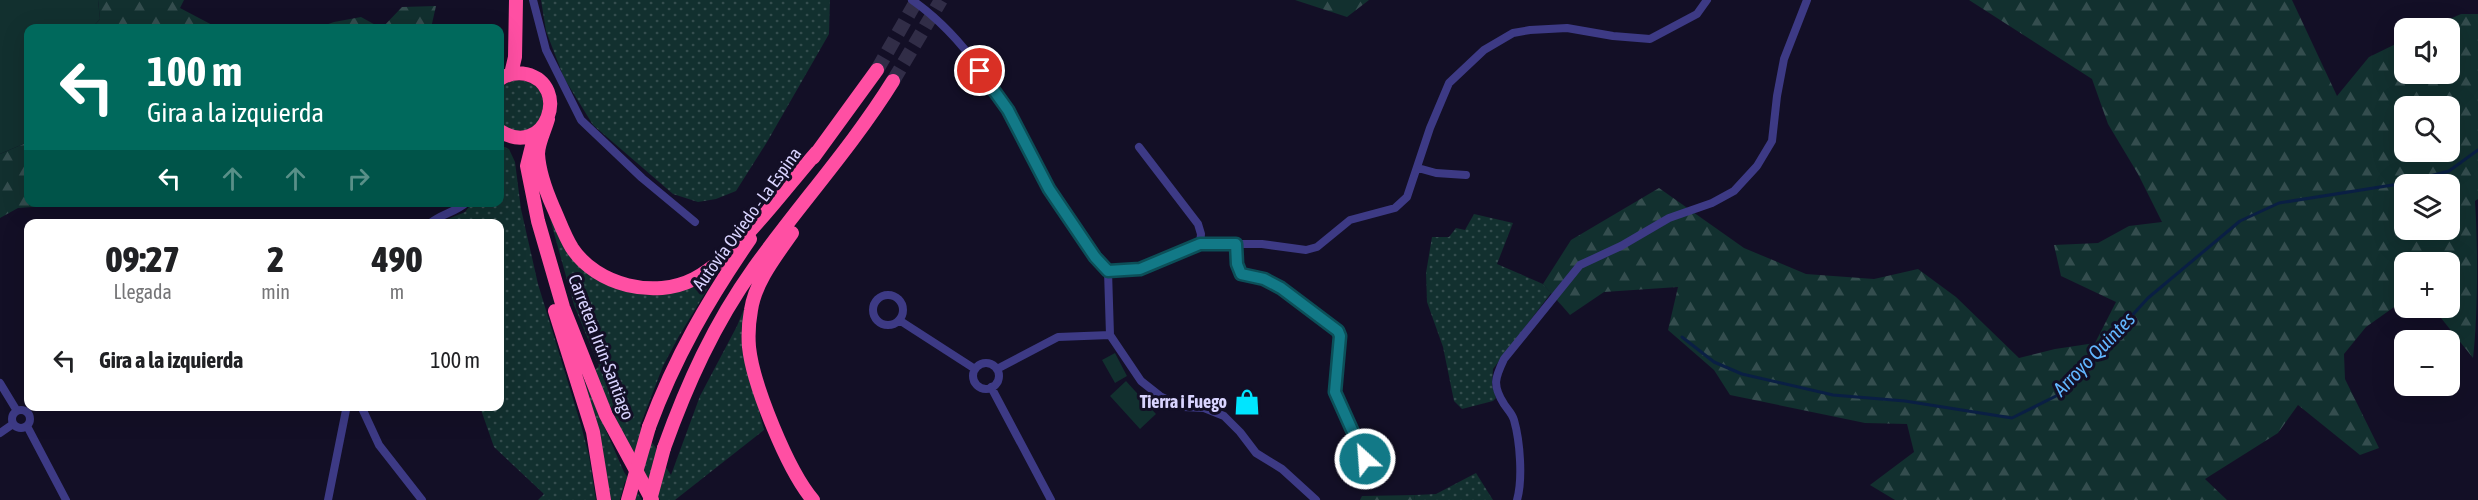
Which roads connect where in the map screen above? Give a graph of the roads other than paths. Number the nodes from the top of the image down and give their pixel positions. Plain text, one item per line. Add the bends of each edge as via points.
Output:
1 (516, 0) edge
2 (533, 0) edge
3 (912, 0) edge
4 (1707, 0) edge
5 (1807, 0) edge
6 (516, 38) junction
7 (877, 70) tunnel mouth
8 (531, 75) junction
9 (505, 77) edge
10 (893, 81) tunnel mouth
11 (548, 119) junction
12 (869, 119) junction
13 (504, 133) edge
14 (504, 134) edge
15 (534, 134) junction
16 (1139, 147) dead end
17 (817, 152) junction
18 (527, 166) junction
19 (1418, 168) junction
20 (1466, 175) dead end
21 (462, 207) edge
22 (435, 219) edge
23 (538, 221) junction
24 (694, 222) dead end
25 (1200, 244) junction
26 (1236, 244) junction
27 (1108, 271) junction
28 (899, 320) junction
29 (1110, 334) junction
30 (975, 369) junction
31 (997, 369) junction
32 (0, 383) edge
33 (991, 387) junction
34 (17, 411) junction
35 (346, 411) edge
36 (363, 411) edge
37 (13, 424) junction
38 (27, 426) junction
39 (0, 433) edge
40 (1365, 459) dead end
41 (66, 500) edge
42 (328, 500) edge
43 (422, 500) edge
44 (603, 500) edge
45 (628, 500) edge
46 (651, 500) edge
47 (813, 500) edge
48 (1051, 500) edge
49 (1316, 500) edge
50 (1517, 500) edge

1 - 6 highway
2 - 24 street via 546,50 581,120
3 - 27 street via 956,39 1004,104 1049,189
4 - 19 street via 1697,14 1650,39 1567,28 1514,33 1484,50 1449,83
5 - 50 street via 1784,59 1772,141 1757,166 1734,191 1669,218 1580,265 1504,359 1495,377 1496,388 1513,417 1519,449
6 - 8 highway
6 - 9 highway
7 - 17 highway, Autovía Oviedo - La Espina
8 - 9 highway
8 - 11 highway via 549,95
10 - 12 highway, Autovía Oviedo - La Espina
11 - 15 highway
11 - 17 highway via 538,153 545,189 569,242 599,272 637,287 671,287 706,271 747,232
12 - 46 highway, Autovía Oviedo - La Espina, bridge via 754,268 728,308 697,363 664,448
12 - 47 highway via 772,262 751,308 749,347 770,416 796,475
13 - 15 highway via 517,138
14 - 18 highway, Carretera Irún-Santiago
15 - 18 highway, Carretera Irún-Santiago
16 - 25 street via 1198,224
17 - 45 highway, Autovía Oviedo - La Espina, bridge via 717,288 675,363 649,427
18 - 23 highway, Carretera Irún-Santiago
19 - 20 street
19 - 26 street via 1407,197 1395,208 1350,220 1317,247 1306,250
21 - 22 street
23 - 44 highway via 542,262 593,432
23 - 46 highway, Carretera Irún-Santiago via 563,307 595,390
25 - 26 street
25 - 27 street via 1140,269
26 - 40 street via 1241,274 1281,288 1338,331 1335,392
27 - 29 street
28 - 28 street via 903,307 897,298 886,295 876,301 873,311 877,321 889,326
28 - 30 street
29 - 31 street via 1058,337
29 - 49 street via 1141,381 1183,407 1204,408 1224,416 1256,453
30 - 31 street via 984,363
30 - 33 street via 976,384
31 - 33 street via 998,378
32 - 34 street
33 - 48 street
34 - 37 street via 12,416
34 - 38 street via 29,416
35 - 42 street
36 - 43 street via 379,445
37 - 38 street via 21,429
37 - 39 street
38 - 41 street

